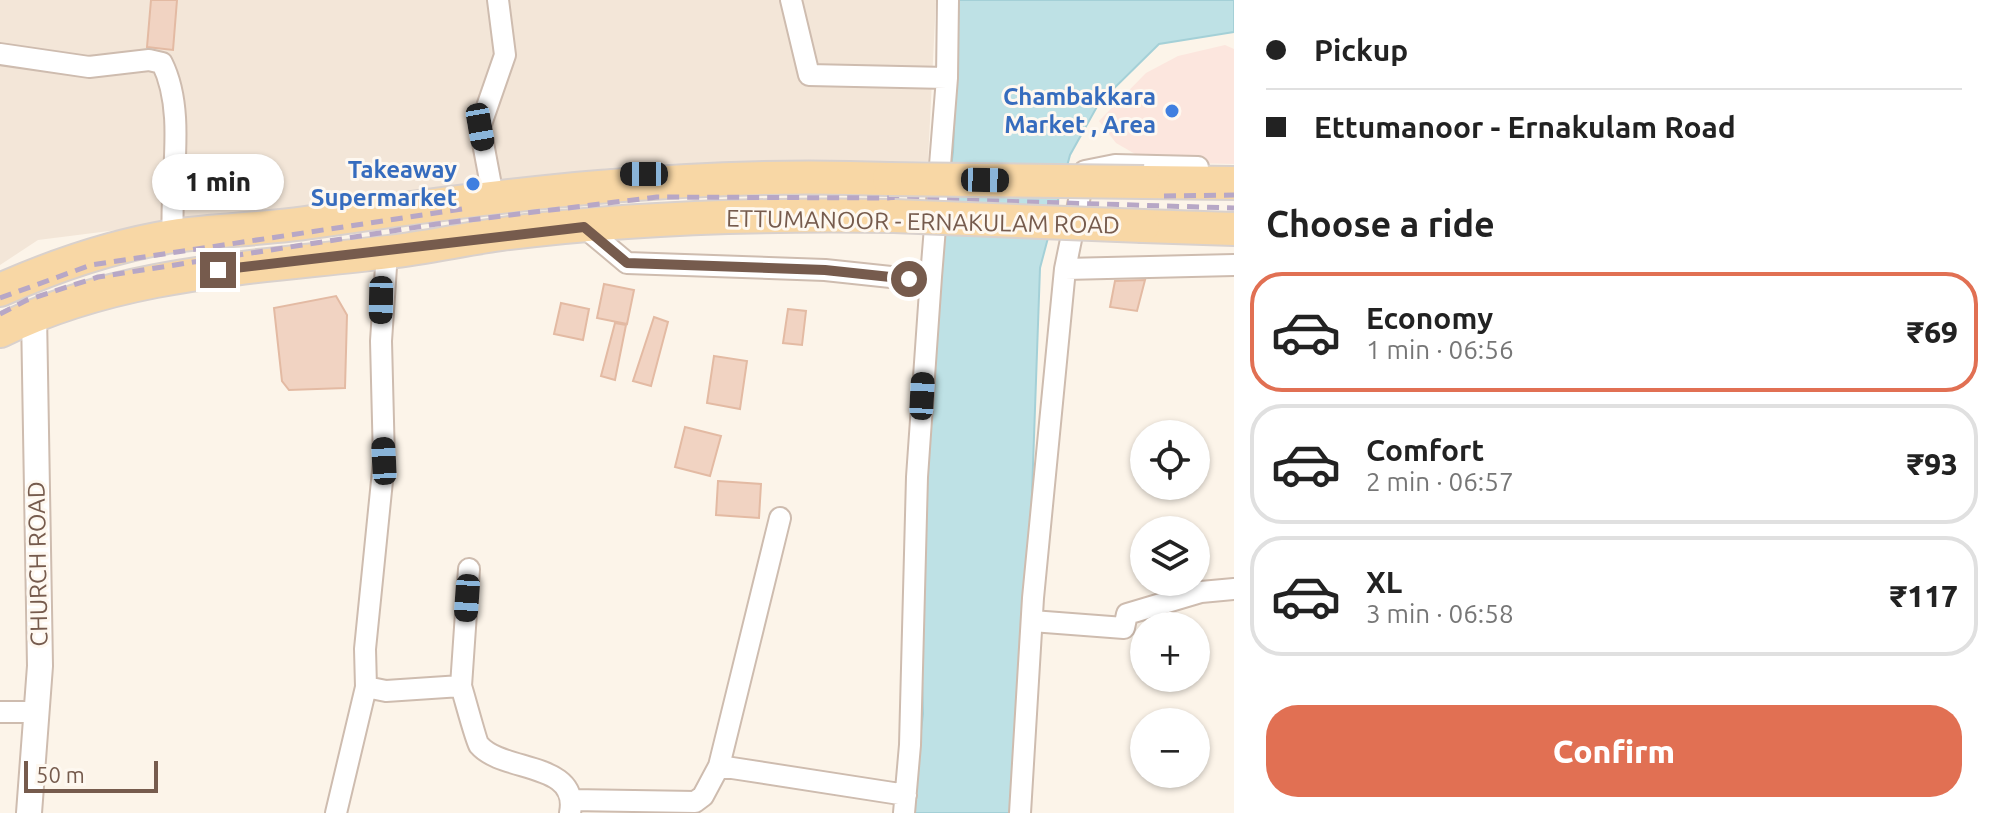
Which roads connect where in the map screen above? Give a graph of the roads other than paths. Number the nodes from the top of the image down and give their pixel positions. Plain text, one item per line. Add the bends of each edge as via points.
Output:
1 (498, 0) edge
2 (791, 0) edge
3 (948, 0) edge
4 (0, 54) edge
5 (947, 78) junction
6 (941, 164) junction
7 (1234, 167) edge
8 (1234, 183) edge
9 (554, 191) junction
10 (493, 196) junction
11 (318, 221) junction
12 (584, 227) junction
13 (1234, 229) edge
14 (173, 236) junction
15 (387, 252) junction
16 (322, 258) junction
17 (1234, 265) edge
18 (1065, 269) junction
19 (931, 277) junction
20 (0, 290) edge
21 (34, 314) junction
22 (0, 331) edge
23 (780, 518) dead end
24 (469, 569) dead end
25 (1234, 589) edge
26 (1032, 621) junction
27 (461, 686) junction
28 (366, 687) junction
29 (0, 712) edge
30 (36, 712) junction
31 (719, 766) junction
32 (905, 804) edge
33 (571, 806) edge
34 (670, 807) edge
35 (29, 813) edge
36 (336, 813) edge
37 (1020, 813) edge

1 - 10 street via 505,55 480,127
2 - 5 street via 809,75
3 - 5 street
4 - 14 street via 89,67 162,63 178,157 171,203
5 - 6 street
6 - 9 street via 593,174
6 - 19 street
7 - 18 street via 1115,165 1085,171
8 - 9 main road, bridge via 786,175
9 - 10 main road
10 - 11 main road
11 - 14 main road
11 - 16 main road
12 - 13 main road, ETTUMANOOR - ERNAKULAM ROAD, bridge via 776,214
12 - 15 main road, ETTUMANOOR - ERNAKULAM ROAD
12 - 19 street via 627,263
14 - 20 main road via 77,258
15 - 16 main road, ETTUMANOOR - ERNAKULAM ROAD
15 - 28 street via 380,354 384,461 365,649
16 - 21 main road, ETTUMANOOR - ERNAKULAM ROAD via 136,282
17 - 18 street
18 - 26 street
19 - 32 street via 917,477
21 - 22 main road, ETTUMANOOR - ERNAKULAM ROAD
21 - 30 street, CHURCH ROAD via 40,666
23 - 31 street
24 - 27 street
25 - 26 street via 1201,592 1127,614 1124,628
26 - 37 street
27 - 28 street via 386,691
27 - 33 street via 477,743 494,757 530,766 565,784
28 - 36 street
29 - 30 street
30 - 35 street, CHURCH ROAD
31 - 32 street
31 - 34 street via 703,796
33 - 34 street

